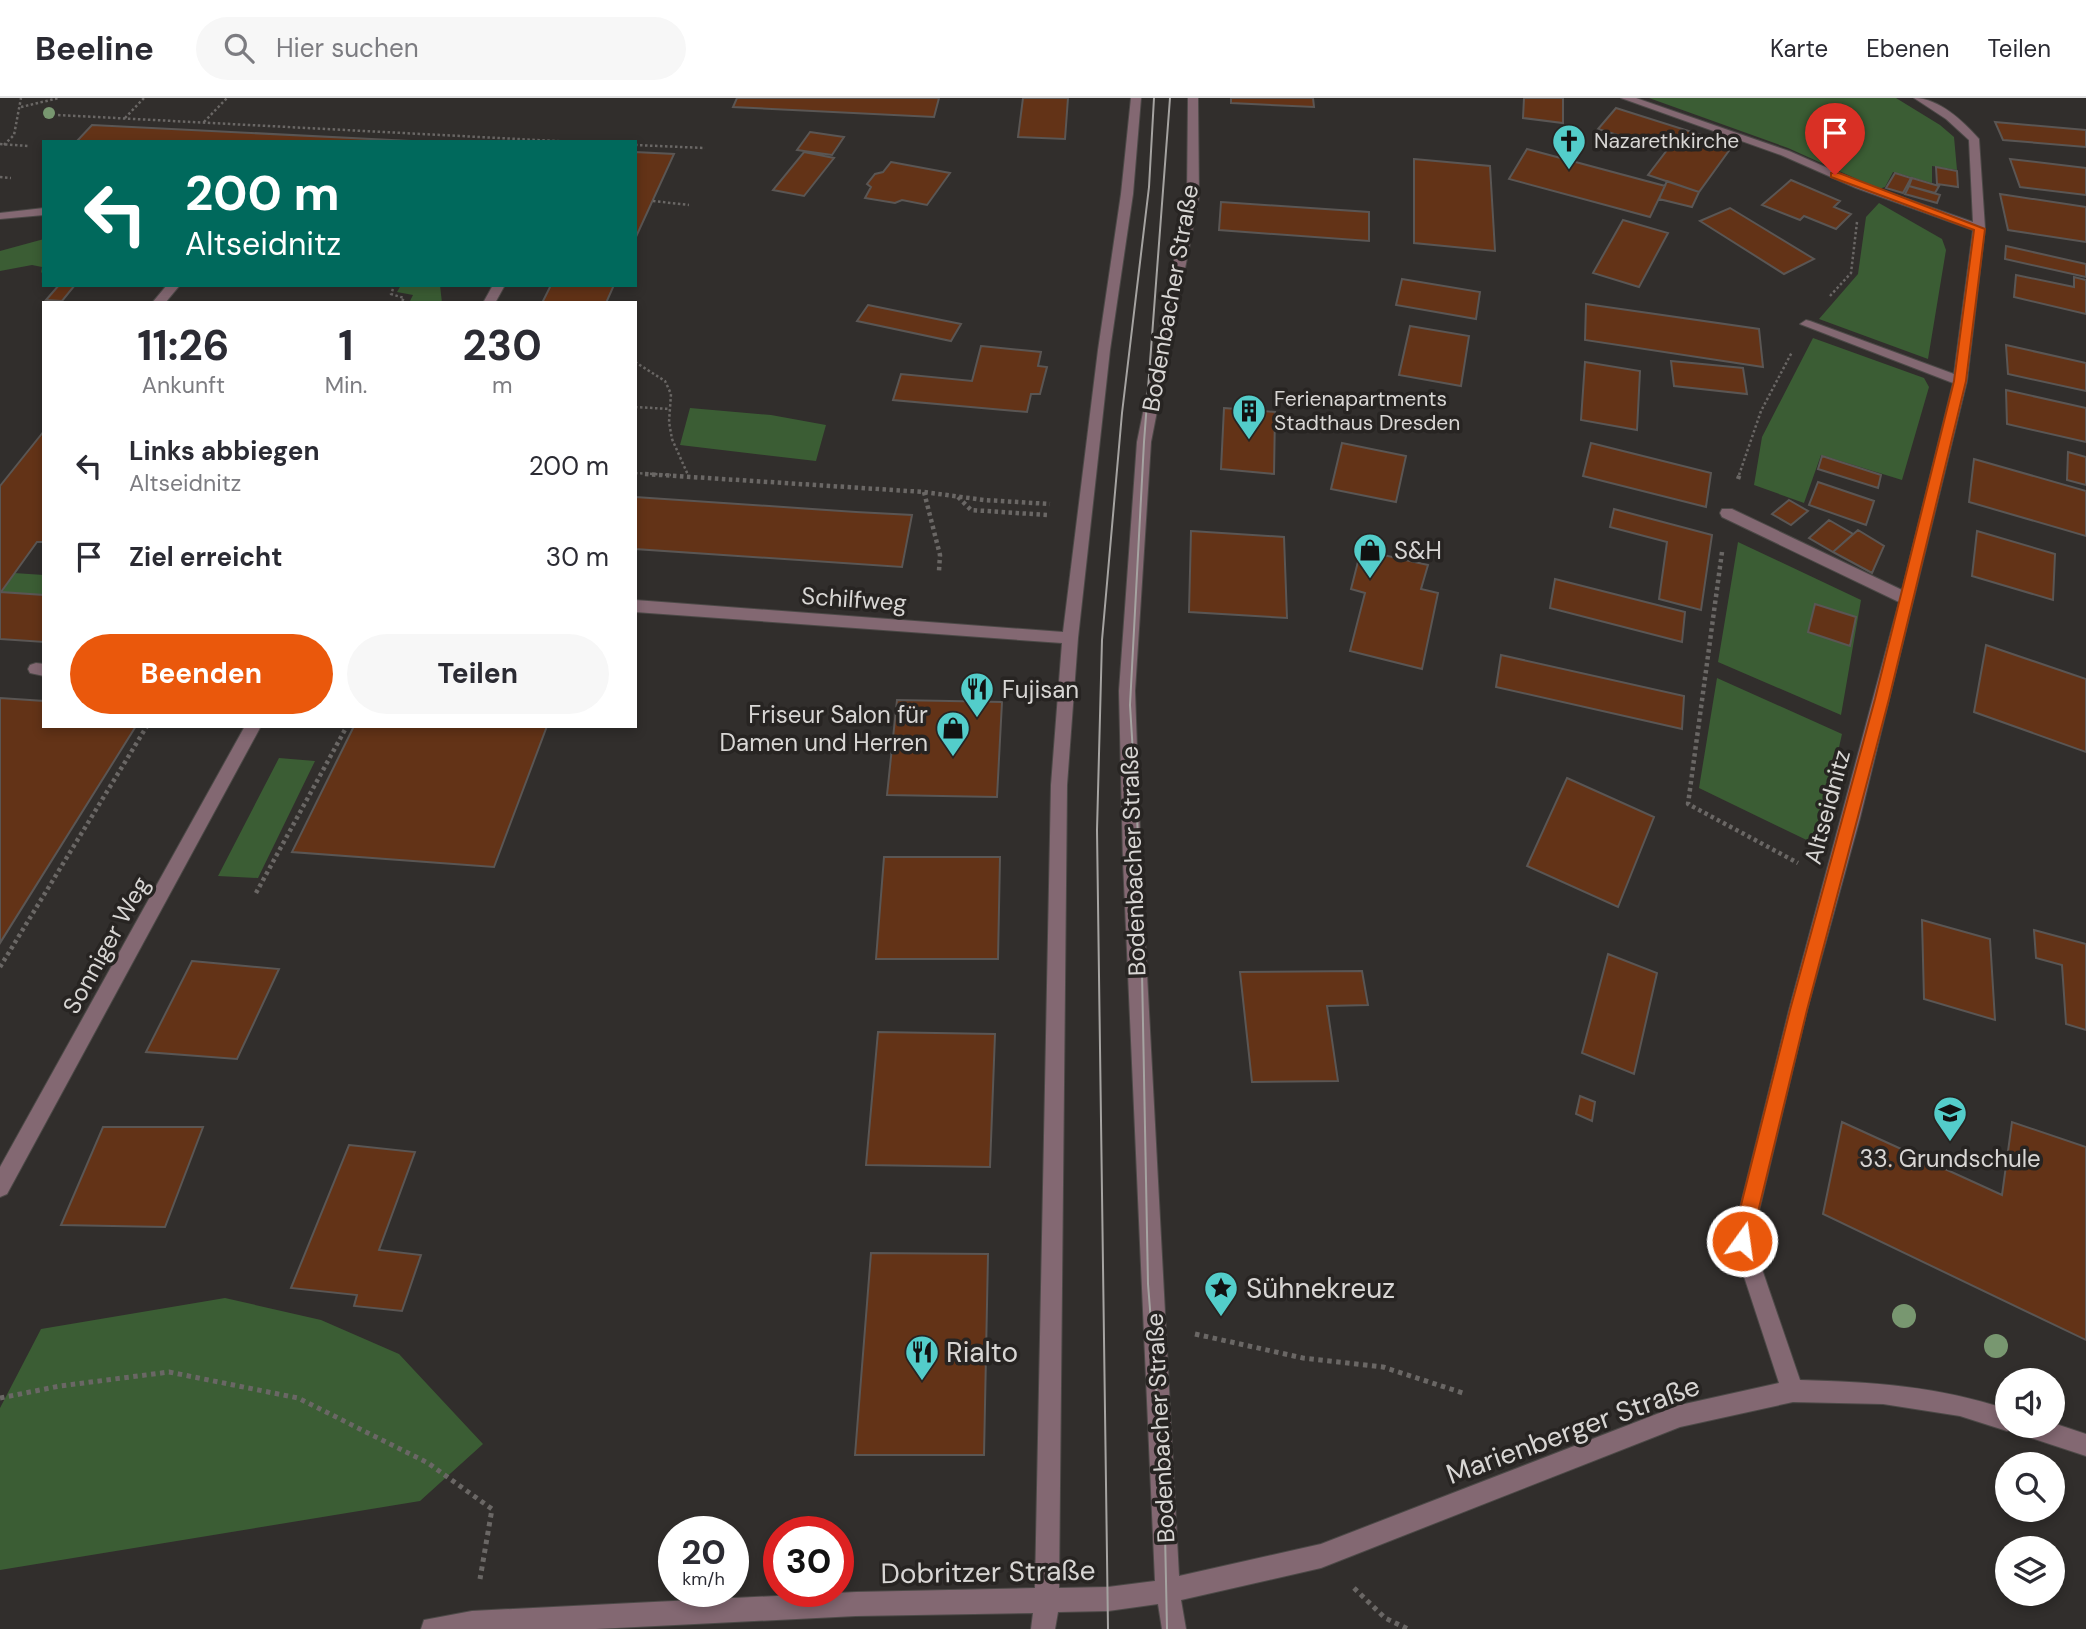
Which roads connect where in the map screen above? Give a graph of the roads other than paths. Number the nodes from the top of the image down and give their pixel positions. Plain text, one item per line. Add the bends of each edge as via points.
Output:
1 (1136, 98) edge
2 (1193, 98) edge
3 (1626, 98) edge
4 (1919, 98) edge
5 (42, 211) edge
6 (0, 216) edge
7 (1979, 229) junction
8 (172, 287) edge
9 (160, 301) edge
10 (1806, 324) dead end
11 (1960, 381) junction
12 (1727, 513) dead end
13 (1907, 599) junction
14 (637, 606) edge
15 (1070, 638) junction
16 (252, 728) edge
17 (0, 1187) edge
18 (1793, 1391) junction
19 (1995, 1416) edge
20 (2065, 1438) edge
21 (2086, 1445) edge
22 (1168, 1591) junction
23 (1047, 1602) junction
24 (542, 1624) edge
25 (433, 1629) edge
26 (1043, 1629) edge
27 (1174, 1629) edge

1 - 15 street
2 - 22 street, Bodenbacher Straße via 1193,197 1144,442 1127,691
3 - 7 street
4 - 7 street, Altseidnitz via 1974,139
5 - 6 street
7 - 11 street, Altseidnitz
8 - 9 street
10 - 11 street
11 - 13 street, Altseidnitz
12 - 13 street
13 - 18 street, Altseidnitz via 1742,1241
14 - 15 street, Schilfweg
15 - 23 street via 1059,785
16 - 17 street, Sonniger Weg
18 - 19 street, Marienberger Straße via 1883,1393 1960,1405
18 - 22 street, Marienberger Straße via 1680,1416 1321,1556
20 - 21 street
22 - 23 street, Dobritzer Straße
22 - 27 street, Bodenbacher Straße
23 - 24 street, Dobritzer Straße via 856,1604
23 - 26 street
24 - 25 street, Dobritzer Straße via 472,1623

